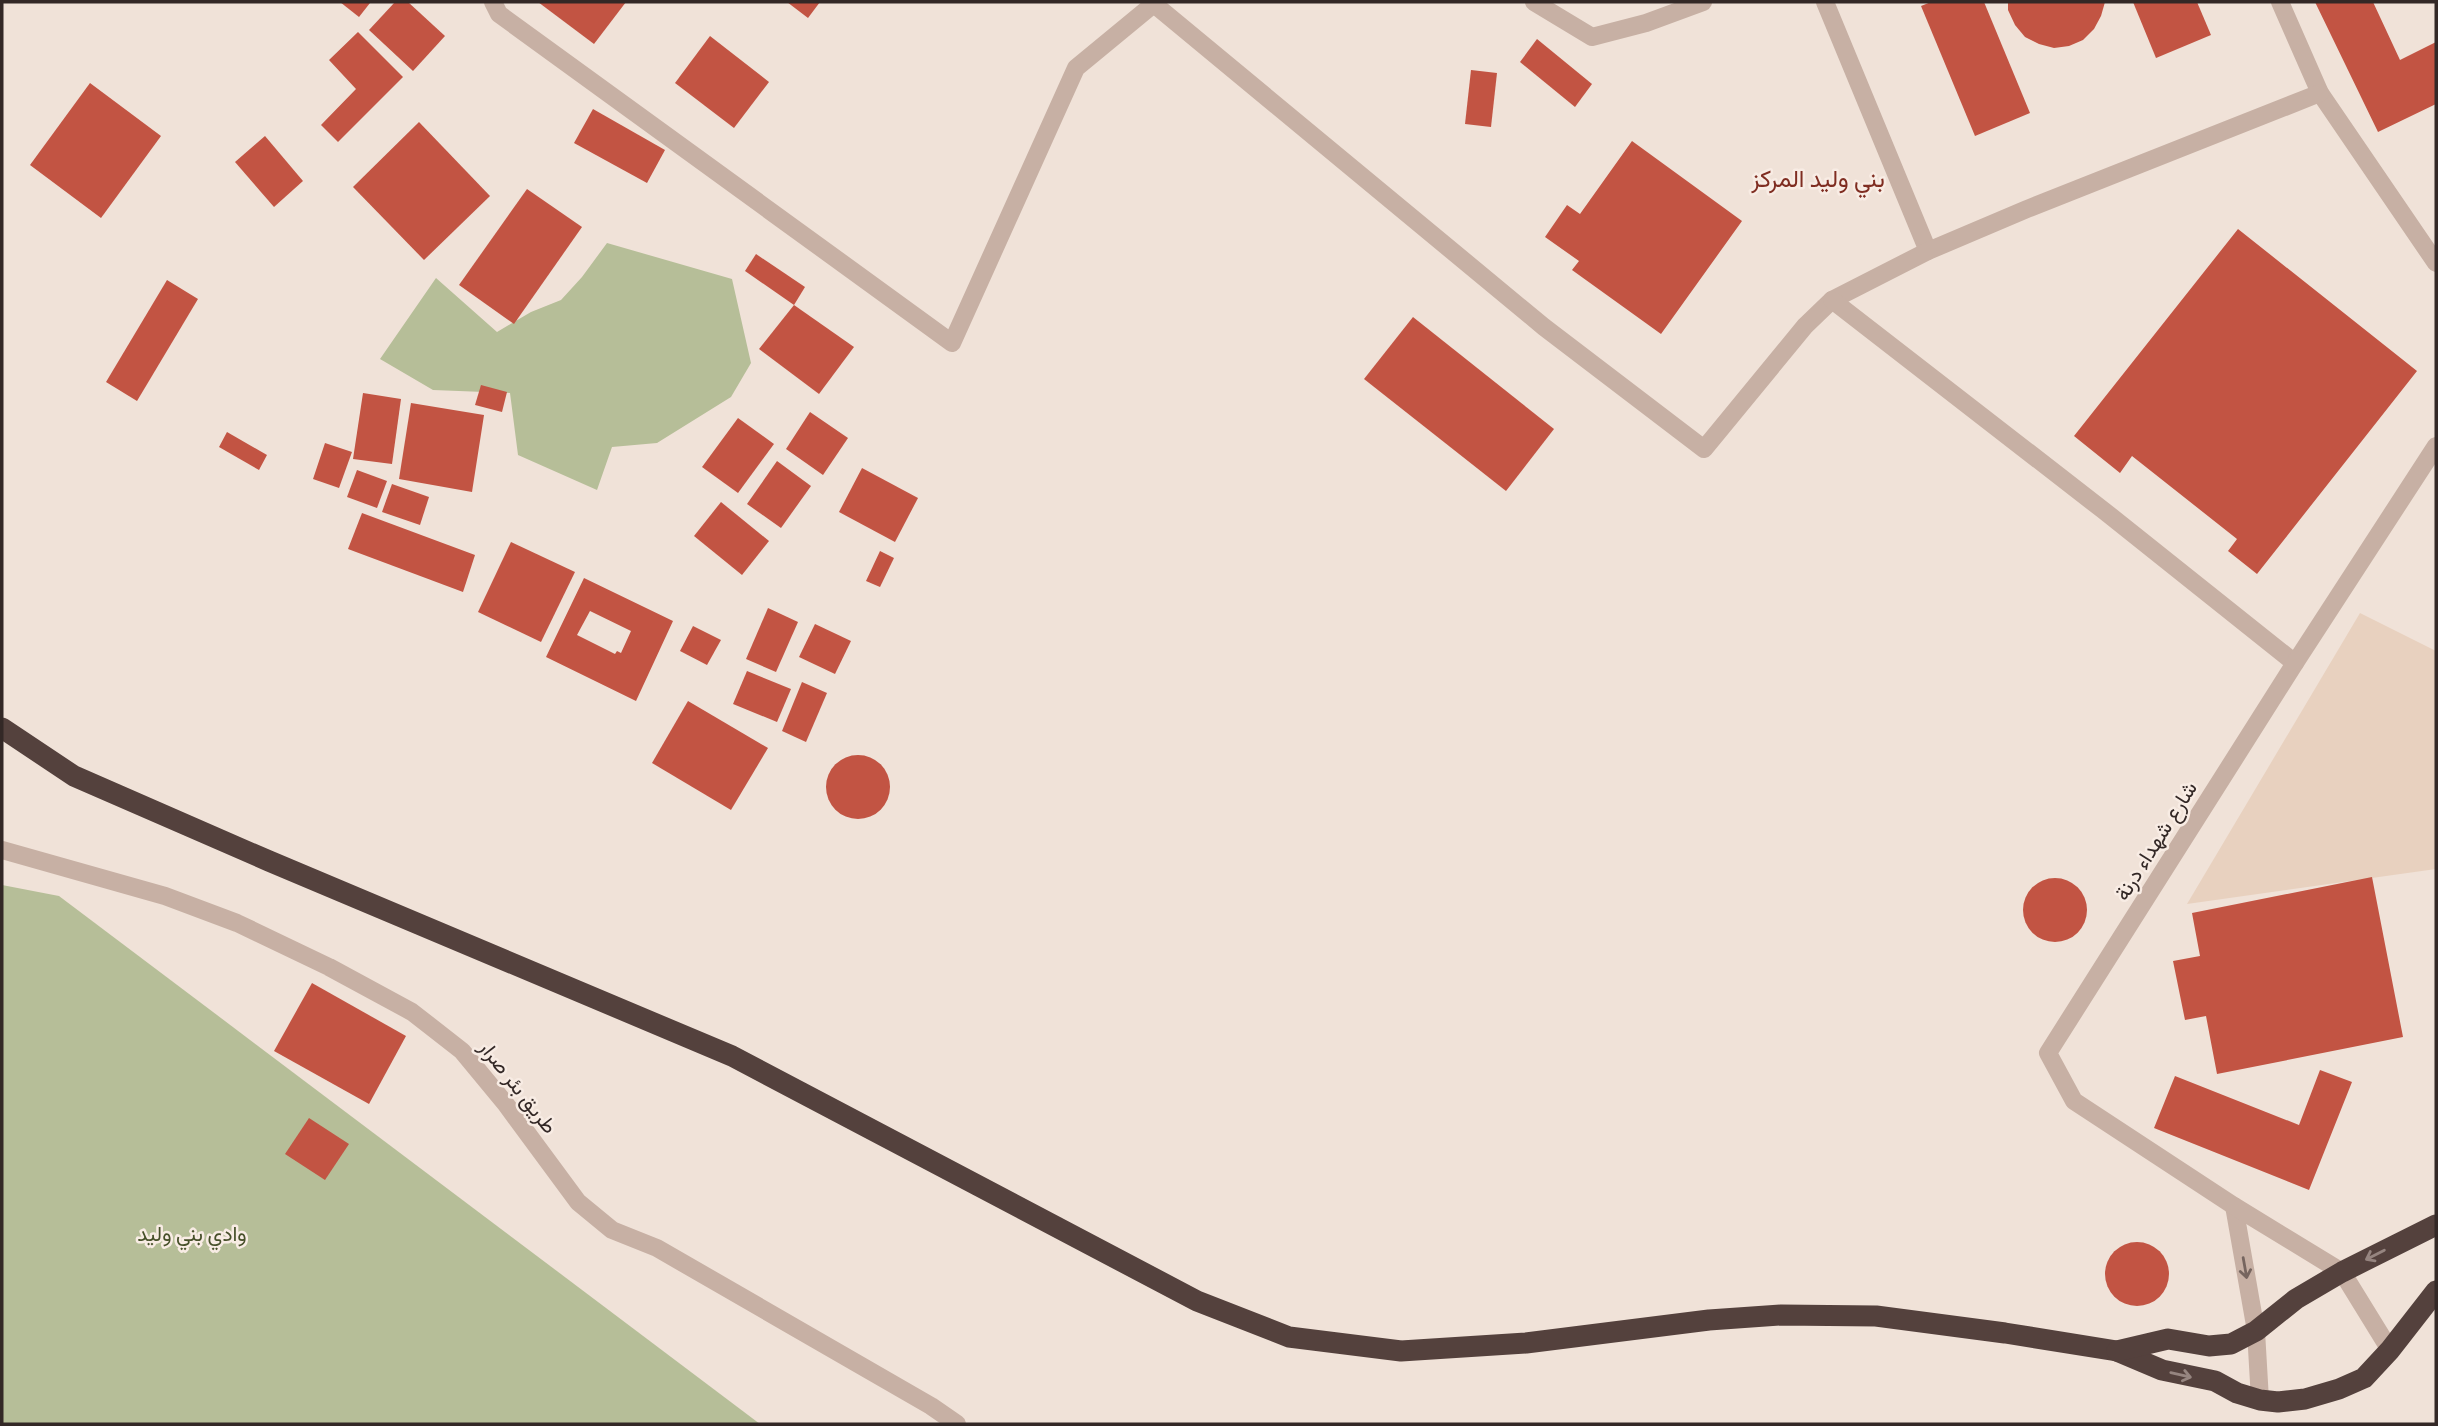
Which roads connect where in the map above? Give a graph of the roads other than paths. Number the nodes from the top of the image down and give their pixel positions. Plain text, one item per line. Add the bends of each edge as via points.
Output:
1 (493, 2) edge
2 (1534, 2) edge
3 (1703, 2) edge
4 (1825, 2) edge
5 (2280, 2) edge
6 (1155, 3) edge
7 (1554, 9) edge
8 (2320, 93) junction
9 (1928, 251) junction
10 (2436, 263) edge
11 (1832, 300) junction
12 (2436, 446) edge
13 (2295, 663) junction
14 (2, 728) edge
15 (2, 850) edge
16 (2234, 1206) junction
17 (2436, 1224) edge
18 (2342, 1272) junction
19 (2436, 1290) edge
20 (2256, 1331) junction
21 (2390, 1350) junction
22 (2117, 1351) junction
23 (2259, 1400) junction
24 (957, 1424) edge

1 - 6 street via 499,14 952,343 1076,68
2 - 7 street
3 - 7 street via 1592,37
4 - 9 street
5 - 8 street
6 - 11 street via 1544,327 1704,449 1805,326
8 - 9 street
8 - 10 street
9 - 11 street
11 - 13 street
12 - 13 street, شارع شهداء درنة
13 - 16 street, شارع شهداء درنة via 2048,1053 2074,1101
14 - 22 highway via 74,776 732,1056 1197,1301 1289,1337 1401,1350 1526,1343 1709,1320 1876,1316
15 - 24 street, طريق بئر صرار via 165,896 236,923 412,1012 462,1051 578,1202 612,1230 657,1248
16 - 18 street
16 -> 20 street
17 -> 18 highway
18 - 20 highway via 2296,1299
18 - 21 street
19 - 21 highway
20 - 22 highway via 2231,1344 2209,1346 2168,1339
20 - 23 street
21 - 23 highway via 2364,1378 2339,1389 2305,1399
22 -> 23 highway via 2162,1370 2215,1381

